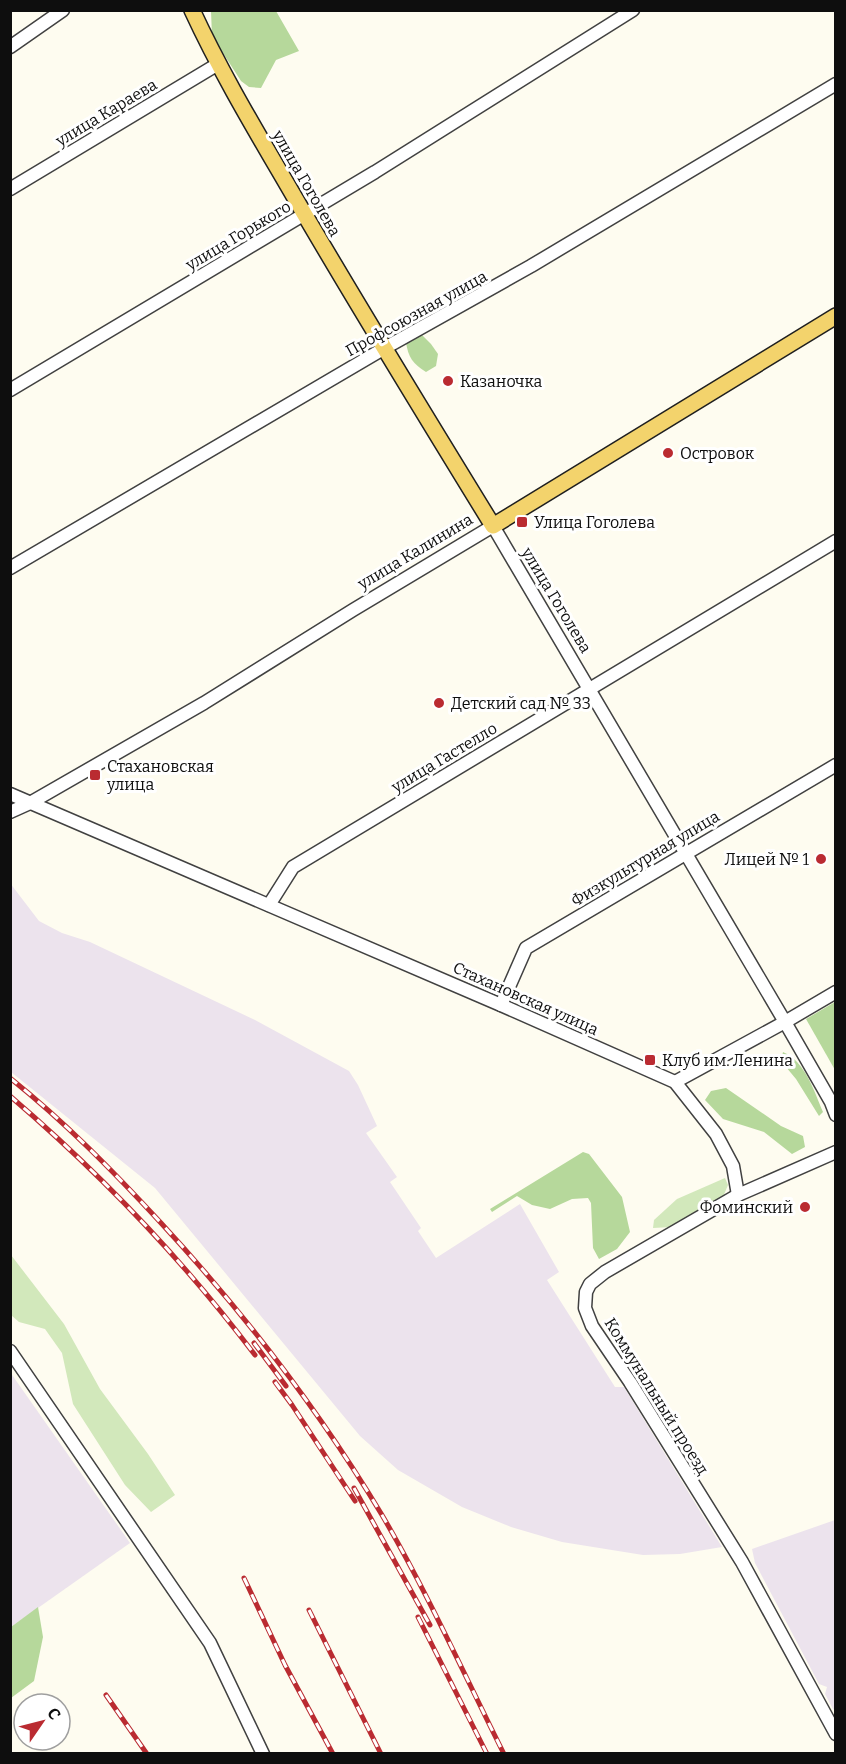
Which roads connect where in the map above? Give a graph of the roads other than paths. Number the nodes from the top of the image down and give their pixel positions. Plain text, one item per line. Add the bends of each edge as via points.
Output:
1 (63, 10) edge
2 (192, 10) edge
3 (633, 10) edge
4 (10, 47) edge
5 (218, 64) junction
6 (836, 84) edge
7 (10, 189) edge
8 (304, 214) junction
9 (836, 316) edge
10 (383, 349) junction
11 (10, 390) edge
12 (492, 526) junction
13 (836, 542) edge
14 (10, 568) edge
15 (589, 689) junction
16 (836, 765) edge
17 (10, 794) edge
18 (30, 803) junction
19 (10, 812) edge
20 (687, 854) junction
21 (269, 905) junction
22 (836, 992) edge
23 (501, 1005) junction
24 (785, 1022) junction
25 (675, 1082) junction
26 (836, 1115) edge
27 (836, 1152) edge
28 (738, 1195) junction
29 (10, 1351) edge
30 (836, 1734) edge
31 (263, 1754) edge

1 - 4 street
2 - 5 main road, улица Гоголева
3 - 8 street, улица Горького
5 - 7 street, улица Караева
5 - 8 main road, улица Гоголева
6 - 10 street, Профсоюзная улица via 531,266
8 - 10 main road, улица Гоголева
8 - 11 street, улица Горького
9 - 12 main road, улица Калинина
10 - 12 main road, улица Гоголева
10 - 14 street, Профсоюзная улица
12 - 15 street, улица Гоголева
12 - 18 street, улица Калинина via 204,703
13 - 15 street, улица Гастелло
15 - 20 street, улица Гоголева
15 - 21 street, улица Гастелло via 294,867
16 - 20 street, Физкультурная улица
17 - 18 street, Стахановская улица
18 - 19 street, улица Калинина
18 - 21 street, Стахановская улица
20 - 23 street, Физкультурная улица via 526,948
20 - 24 street, улица Гоголева
21 - 23 street, Стахановская улица
22 - 24 street
23 - 25 street, Стахановская улица
24 - 25 street
24 - 26 street, улица Гоголева
25 - 28 street, Стахановская улица via 716,1134 733,1166
27 - 28 street, Коммунальный проезд
28 - 30 street, Коммунальный проезд via 599,1276 586,1292 585,1308 592,1326 742,1562
29 - 31 street via 210,1642

